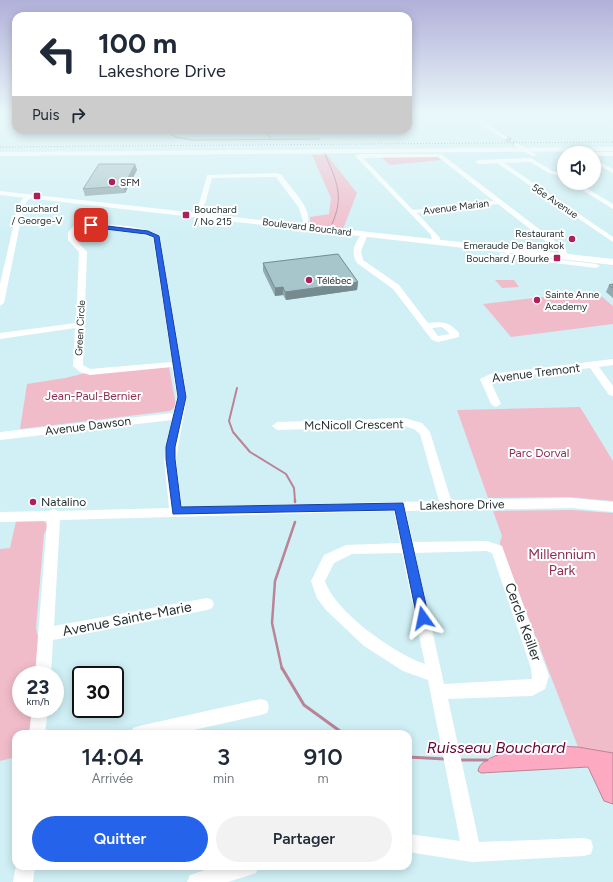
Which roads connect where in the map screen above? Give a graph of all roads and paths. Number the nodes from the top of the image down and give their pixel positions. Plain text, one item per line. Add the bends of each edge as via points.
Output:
1 (70, 155) edge
2 (425, 155) edge
3 (438, 155) edge
4 (518, 155) edge
5 (531, 155) edge
6 (0, 158) edge
7 (498, 161) junction
8 (478, 162) dead end
9 (601, 165) edge
10 (613, 171) edge
11 (557, 173) edge
12 (585, 190) edge
13 (593, 190) edge
14 (0, 193) edge
15 (30, 196) junction
16 (499, 202) junction
17 (613, 202) edge
18 (613, 207) edge
19 (412, 212) junction
20 (194, 214) junction
21 (304, 227) junction
22 (364, 234) junction
23 (613, 240) edge
24 (436, 242) junction
25 (11, 251) junction
26 (0, 252) edge
27 (503, 255) dead end
28 (571, 259) junction
29 (613, 262) edge
30 (596, 266) dead end
31 (0, 303) edge
32 (80, 326) junction
33 (426, 326) dead end
34 (0, 336) edge
35 (613, 362) edge
36 (177, 364) junction
37 (594, 366) junction
38 (613, 393) edge
39 (496, 404) dead end
40 (177, 416) junction
41 (277, 426) dead end
42 (0, 436) edge
43 (446, 505) junction
44 (399, 506) junction
45 (613, 506) edge
46 (176, 511) junction
47 (54, 515) junction
48 (0, 517) edge
49 (408, 547) junction
50 (207, 604) dead end
51 (46, 634) junction
52 (44, 666) edge
53 (435, 675) junction
54 (438, 692) junction
55 (261, 706) dead end
56 (39, 718) edge
57 (37, 730) edge
58 (156, 730) edge
59 (412, 844) edge
60 (584, 847) dead end
61 (472, 853) junction
62 (24, 870) edge
63 (236, 870) edge
64 (23, 882) edge
65 (197, 882) edge

1 - 6 highway
2 - 19 street via 358,156
3 - 16 street
4 - 7 street
5 - 11 street via 534,161
7 - 8 street
7 - 23 street, 56e Avenue
9 - 10 street
12 - 18 street
13 - 17 street
14 - 15 main road, Boulevard Bouchard
15 - 20 main road, Boulevard Bouchard
15 - 25 street via 24,200 20,210
16 - 19 street, Avenue Marian
16 - 28 street
19 - 24 street via 436,236
20 - 21 main road, Boulevard Bouchard
20 - 21 street via 202,204 209,177 213,175 279,175 307,215
21 - 22 main road, Boulevard Bouchard
22 - 24 main road, Boulevard Bouchard
22 - 33 street via 356,257 396,287
24 - 28 main road, Boulevard Bouchard via 445,246
25 - 26 street
25 - 31 street
27 - 28 street
28 - 29 main road, Boulevard Bouchard
28 - 30 street
32 - 34 street
32 - 36 street, Green Circle via 78,366 82,370 90,372
32 - 36 street, Green Circle via 83,252 72,240 72,230 83,226 148,232 156,236
35 - 37 street, Avenue Tremont
36 - 40 street via 182,397
37 - 38 street
37 - 39 street, Avenue Tremont via 490,377 485,379 486,384
40 - 42 street, Avenue Dawson
40 - 46 street via 170,459
41 - 43 street, McNicoll Crescent via 404,422 418,426 425,432
43 - 44 street, Lakeshore Drive
43 - 45 street, Lakeshore Drive via 572,503
44 - 46 street, Lakeshore Drive
44 - 49 street
46 - 47 street, Lakeshore Drive
47 - 48 street, Lakeshore Drive
47 - 51 street
49 - 53 street
49 - 53 street via 351,549 340,552 329,559 318,581 322,594 330,606 369,641 408,666
49 - 54 street, Cercle Keiller via 487,546 497,550 542,676 539,684 532,688
50 - 51 street, Avenue Sainte-Marie
51 - 52 street
53 - 54 street
54 - 61 street
55 - 58 street
56 - 57 street
59 - 61 street
60 - 61 street
62 - 64 street
63 - 65 street

